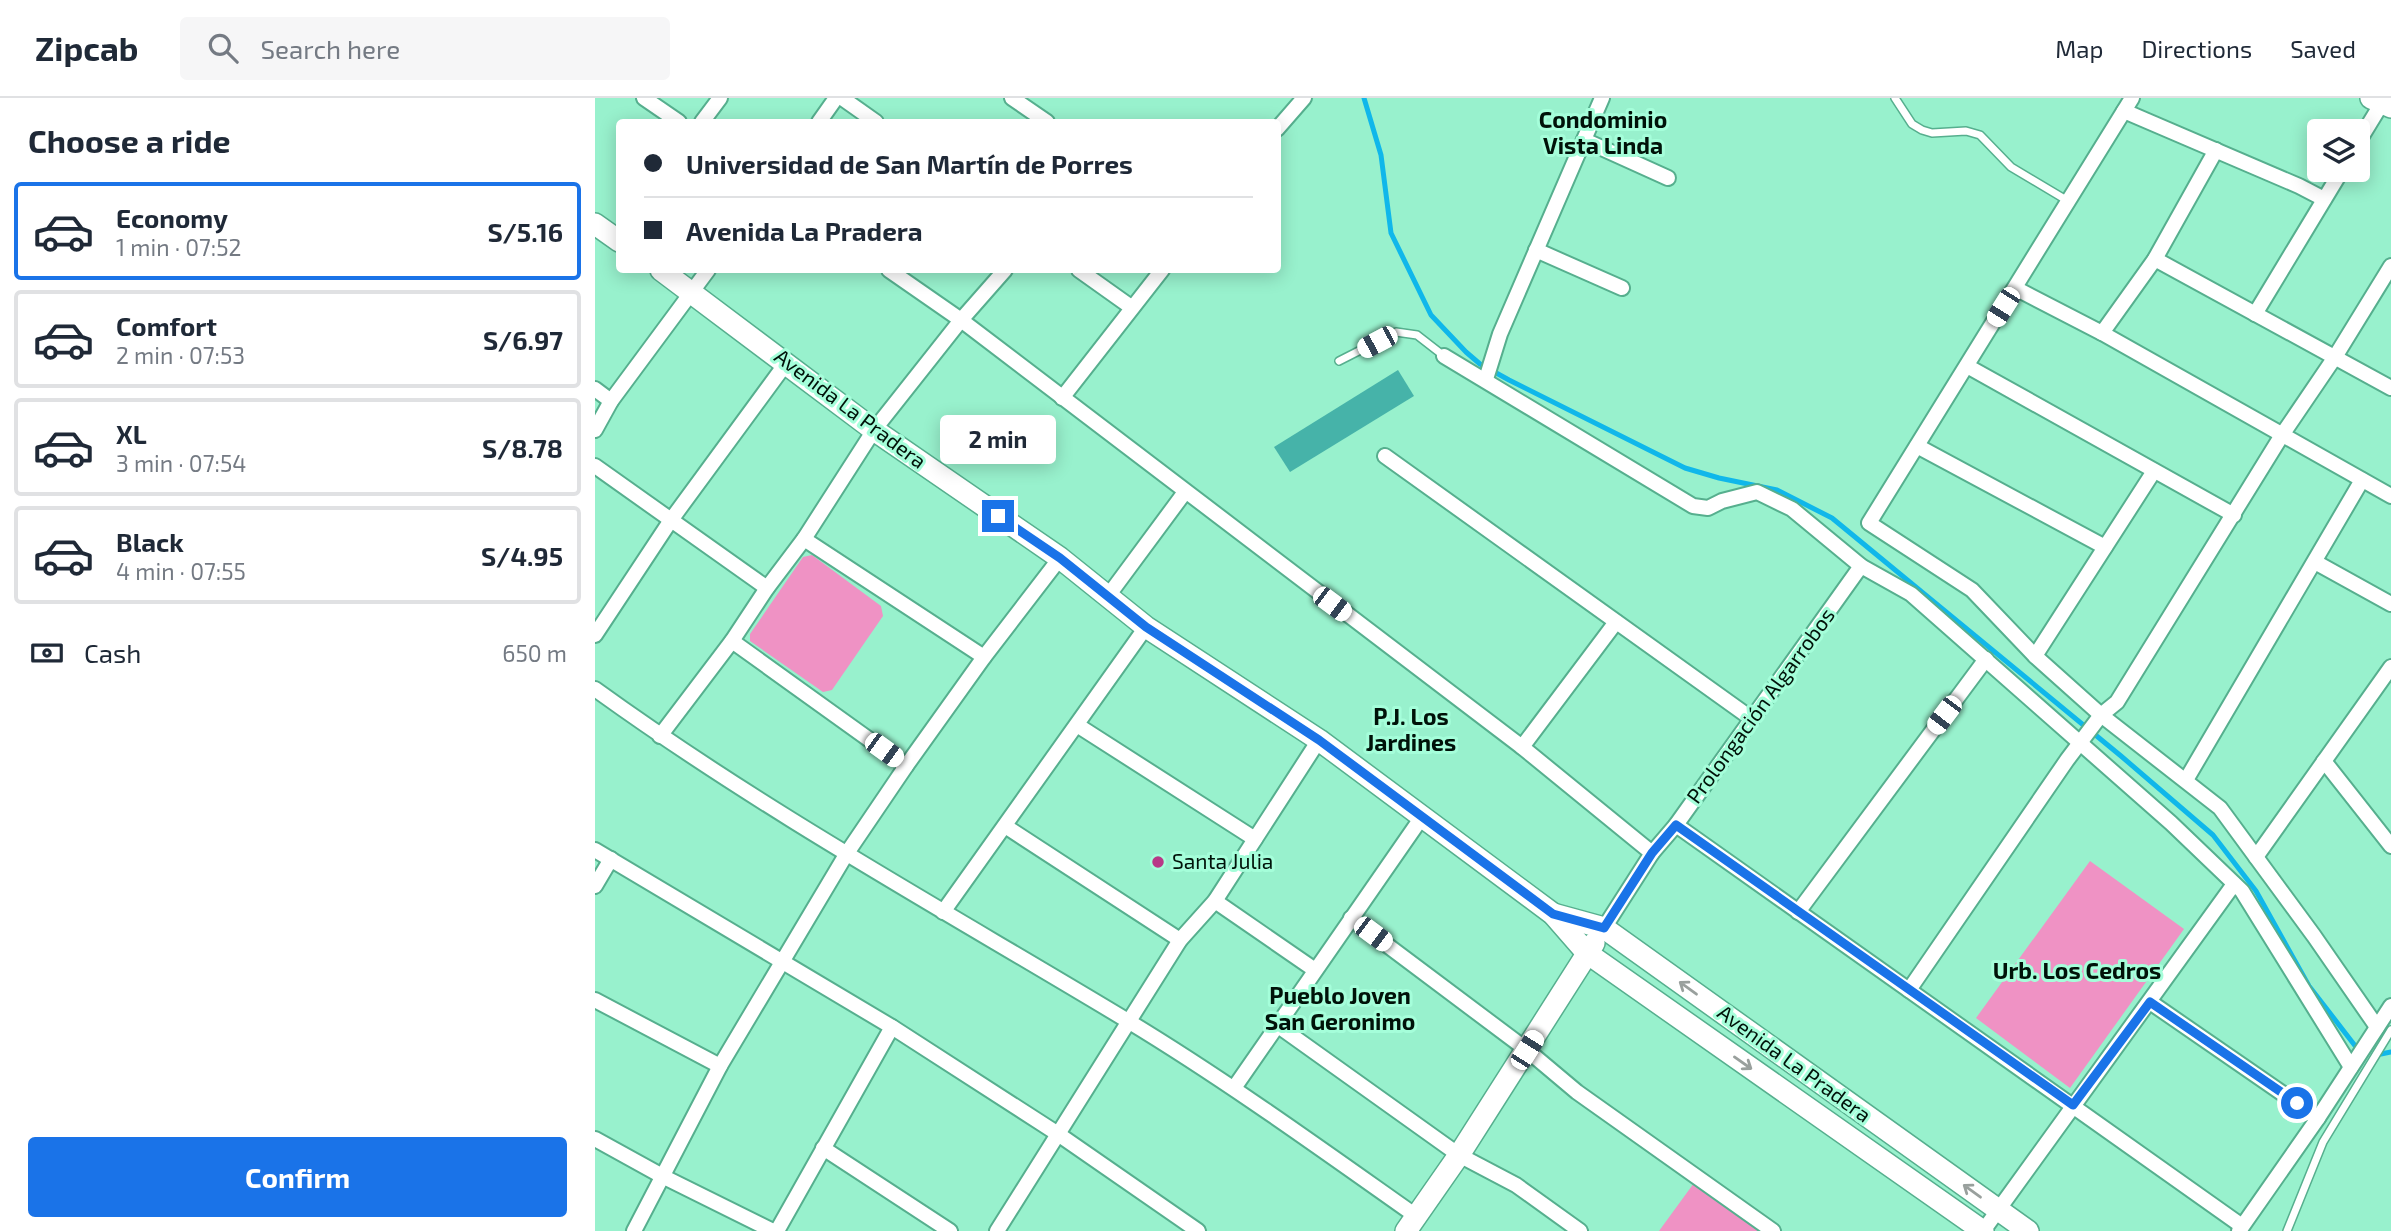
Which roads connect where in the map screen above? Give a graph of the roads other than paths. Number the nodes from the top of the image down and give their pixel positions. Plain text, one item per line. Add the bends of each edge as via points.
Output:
1 (644, 98) edge
2 (720, 98) edge
3 (836, 98) edge
4 (842, 98) edge
5 (1012, 98) edge
6 (1304, 98) edge
7 (1602, 98) edge
8 (1895, 98) edge
9 (2382, 102) edge
10 (2128, 104) edge
11 (675, 119) edge
12 (704, 119) edge
13 (821, 119) edge
14 (872, 119) edge
15 (1044, 119) edge
16 (2370, 122) edge
17 (1281, 124) edge
18 (1584, 140) junction
19 (2216, 150) junction
20 (1668, 178) dead end
21 (2335, 182) edge
22 (2324, 199) junction
23 (2069, 201) junction
24 (595, 224) edge
25 (616, 239) edge
26 (1537, 250) junction
27 (2155, 259) junction
28 (2391, 266) edge
29 (666, 273) edge
30 (705, 273) edge
31 (893, 273) edge
32 (1002, 273) edge
33 (1083, 273) edge
34 (1159, 273) edge
35 (1622, 288) dead end
36 (2015, 288) junction
37 (691, 290) junction
38 (1131, 307) junction
39 (2255, 314) junction
40 (961, 320) junction
41 (2102, 333) junction
42 (1444, 356) joint
43 (2335, 357) junction
44 (1339, 361) dead end
45 (787, 362) junction
46 (1966, 366) junction
47 (1488, 373) junction
48 (2391, 388) edge
49 (595, 389) edge
50 (1062, 398) junction
51 (611, 401) junction
52 (595, 430) edge
53 (874, 430) junction
54 (2282, 435) junction
55 (1917, 446) junction
56 (1385, 456) dead end
57 (595, 466) edge
58 (2154, 471) junction
59 (2362, 480) junction
60 (1185, 492) junction
61 (2391, 496) edge
62 (2234, 515) junction
63 (670, 520) junction
64 (804, 540) junction
65 (2105, 547) junction
66 (1060, 558) junction
67 (2315, 562) junction
68 (1861, 566) junction
69 (767, 588) junction
70 (1108, 596) junction
71 (2391, 604) edge
72 (1616, 622) junction
73 (1146, 627) junction
74 (595, 635) edge
75 (732, 641) junction
76 (2035, 656) junction
77 (985, 657) junction
78 (1986, 659) junction
79 (2390, 669) edge
80 (595, 689) edge
81 (2099, 718) junction
82 (1752, 719) junction
83 (1077, 725) junction
84 (660, 736) junction
85 (1319, 740) junction
86 (2082, 740) junction
87 (1522, 747) junction
88 (2324, 761) junction
89 (906, 766) junction
90 (2186, 780) junction
91 (1422, 817) junction
92 (1676, 825) junction
93 (1005, 826) junction
94 (1255, 839) junction
95 (2391, 846) edge
96 (595, 850) edge
97 (847, 853) junction
98 (1652, 853) junction
99 (2256, 857) junction
100 (611, 859) junction
101 (2234, 884) junction
102 (595, 886) edge
103 (1215, 901) junction
104 (943, 912) junction
105 (1798, 912) junction
106 (1553, 914) junction
107 (1351, 918) junction
108 (1604, 928) junction
109 (1181, 940) junction
110 (1587, 953) junction
111 (781, 962) junction
112 (1315, 970) junction
113 (1909, 990) junction
114 (595, 1000) edge
115 (2150, 1002) junction
116 (2391, 1006) edge
117 (1129, 1021) junction
118 (1277, 1025) junction
119 (892, 1027) junction
120 (2384, 1028) edge
121 (1527, 1050) junction
122 (720, 1066) junction
123 (2351, 1067) junction
124 (1234, 1088) junction
125 (2073, 1105) junction
126 (2318, 1118) junction
127 (1058, 1134) junction
128 (595, 1139) edge
129 (823, 1148) junction
130 (1459, 1155) junction
131 (664, 1177) junction
132 (1997, 1210) junction
133 (1411, 1224) edge
134 (2241, 1228) edge
135 (634, 1231) edge
136 (775, 1231) edge
137 (950, 1231) edge
138 (997, 1231) edge
139 (1198, 1231) edge
140 (1580, 1231) edge
141 (1773, 1231) edge
142 (1983, 1231) edge
143 (2028, 1231) edge
144 (2287, 1231) edge

1 - 11 street
2 - 12 street
3 - 13 street
4 - 14 street
5 - 15 street
6 - 17 street
7 - 18 street
8 - 23 lane via 1912,124 1922,130 1980,135 2011,167
9 - 16 street
10 - 19 street
10 - 23 street
18 - 20 street
18 - 26 street
19 - 22 street
19 - 27 street
21 - 22 street
22 - 39 street
23 - 36 street
24 - 25 street
26 - 35 street
26 - 47 street
27 - 39 street
27 - 41 street
28 - 43 street
29 - 37 street, Avenida La Pradera
30 - 37 street
31 - 40 street
32 - 40 street
33 - 38 street
34 - 38 street
36 - 41 street
36 - 46 street
37 - 45 street, Avenida La Pradera
37 - 51 street
38 - 50 street
39 - 43 street
40 - 50 street
40 - 53 street
41 - 54 street
42 - 44 lane via 1417,334 1396,332
42 - 47 street
43 - 48 street
43 - 54 street
45 - 53 street, Avenida La Pradera
45 - 63 street
46 - 55 street
46 - 58 street
47 - 68 street via 1693,506 1708,508 1757,492 1792,509
49 - 51 street
50 - 60 street
51 - 52 street
53 - 64 street
53 - 66 street, Avenida La Pradera
54 - 59 street
54 - 62 street
55 - 65 street
55 - 76 street via 1869,523 1972,590
56 - 72 street
57 - 63 street
58 - 62 street
58 - 65 street
59 - 61 street
59 - 67 street
60 - 70 street
60 - 87 street
62 - 81 street via 2117,702
63 - 69 street
63 - 74 street
64 - 69 street
64 - 77 street
65 - 76 street
66 - 70 street, Avenida La Pradera
66 - 77 street
67 - 71 street
67 - 90 street
68 - 78 street via 1911,594
68 - 82 street, Prolongación Algarrobos
69 - 75 street
70 - 73 street, Avenida La Pradera
72 - 82 street
72 - 87 street
73 - 83 street
73 - 85 street, Avenida La Pradera
75 - 84 street
75 - 89 street
76 - 81 street
77 - 89 street
78 - 86 street
78 - 105 street
79 - 88 street
80 - 84 street
81 - 86 street
81 - 90 street
82 - 92 street, Prolongación Algarrobos
83 - 93 street
83 - 94 street
84 - 97 street
85 - 91 street, Avenida La Pradera
85 - 94 street
86 - 101 street
86 - 113 street
87 - 98 street
88 - 95 street
88 - 99 street
89 - 97 street
90 - 99 street via 2220,808
91 - 106 street, Avenida La Pradera
91 - 107 street
92 - 98 street, Prolongación Algarrobos
92 - 105 street
93 - 104 street
93 - 109 street
94 - 103 street
96 - 100 street
97 - 104 street
97 - 111 street
98 - 108 street, Prolongación Algarrobos
99 - 120 street
100 - 102 street
100 - 111 street
101 - 115 street
101 - 123 street
103 - 109 street
103 - 112 street
104 - 117 street
105 - 113 street
106 - 108 street, Avenida La Pradera
106 - 110 street, Avenida La Pradera
107 - 112 street
107 - 121 street
108 - 110 street, Prolongación Algarrobos
132 -> 108 street, Avenida La Pradera
109 - 117 street
110 - 121 street, Prolongación Algarrobos
110 -> 142 street, Avenida La Pradera
111 - 119 street
111 - 122 street
112 - 118 street
113 - 125 street
114 - 122 street
115 - 125 street
115 - 126 street
116 - 120 street
117 - 124 street
117 - 127 street
118 - 124 street
118 - 130 street
119 - 127 street
119 - 129 street
120 - 123 street
120 - 144 lane via 2323,1142
121 - 130 street, Prolongación Algarrobos
121 - 141 street via 1577,1092
122 - 131 street
123 - 126 street
124 - 133 street
125 - 132 street
125 - 134 street
126 - 134 street
127 - 138 street
127 - 139 street
128 - 131 street
129 - 136 street
129 - 137 street
130 - 133 street, Prolongación Algarrobos
130 - 140 street via 1516,1185
131 - 135 street
131 - 136 street
132 - 142 street
132 - 143 street, Avenida La Pradera

